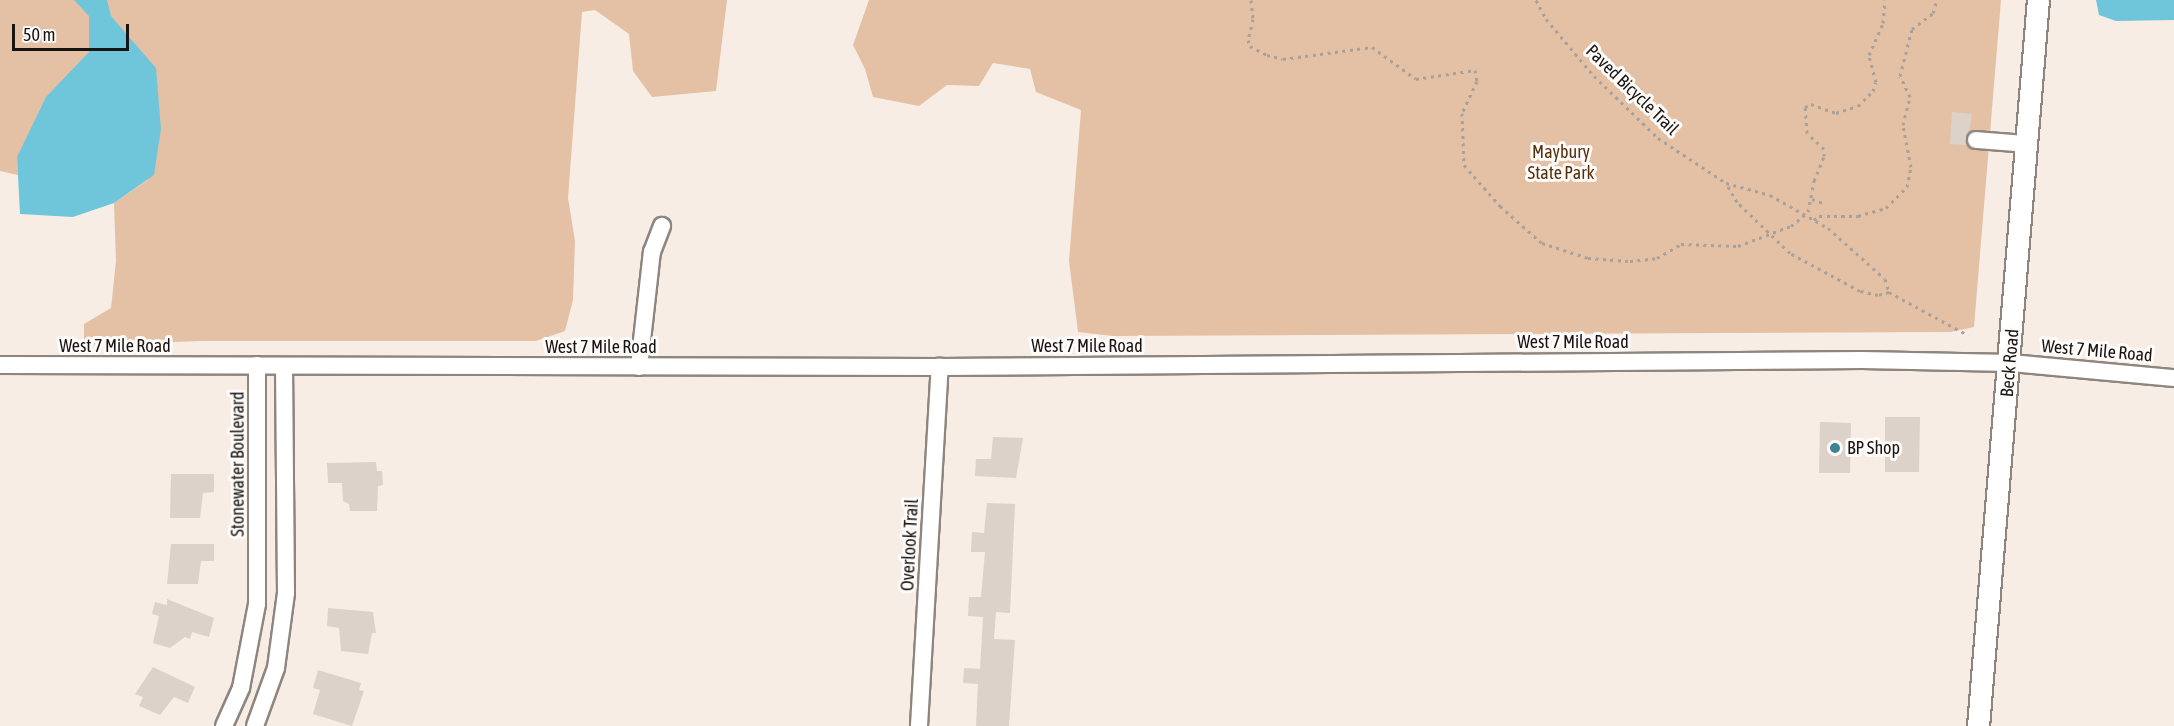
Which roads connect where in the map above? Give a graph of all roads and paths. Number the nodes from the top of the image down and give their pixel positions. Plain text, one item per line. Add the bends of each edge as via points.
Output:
1 (1251, 0) edge
2 (1536, 0) edge
3 (1885, 0) edge
4 (1937, 0) edge
5 (2038, 0) edge
6 (1976, 140) dead end
7 (2027, 144) junction
8 (1726, 183) junction
9 (1812, 199) junction
10 (1823, 203) dead end
11 (1805, 215) junction
12 (1814, 220) junction
13 (662, 226) dead end
14 (1768, 234) junction
15 (1889, 292) junction
16 (1968, 335) dead end
17 (2011, 363) junction
18 (0, 365) edge
19 (257, 365) junction
20 (284, 366) junction
21 (639, 367) junction
22 (940, 367) junction
23 (2174, 378) edge
24 (286, 561) junction
25 (258, 562) junction
26 (225, 726) edge
27 (255, 726) edge
28 (919, 726) edge
29 (1978, 726) edge

1 - 14 path via 1253,19 1248,40 1250,46 1267,55 1283,59 1372,47 1416,79 1475,70 1477,81 1462,112 1464,165 1500,206 1542,243 1588,258 1630,261 1657,258 1681,244 1738,246
2 - 8 path, Paved Bicycle Trail via 1545,19 1593,76 1658,138
3 - 9 path via 1883,23 1869,55 1876,82 1874,91 1858,106 1836,113 1811,104 1805,107 1807,133 1824,149
4 - 12 path via 1933,13 1912,28 1900,76 1910,97 1903,125 1911,167 1907,187 1886,208 1858,216 1819,216
5 - 7 main road, Beck Road
6 - 7 street
7 - 17 main road, Beck Road
8 - 11 path, Paved Bicycle Trail via 1770,195
8 - 14 path, Paved Bicycle Trail via 1737,202
9 - 10 path
9 - 11 path
11 - 12 path, Paved Bicycle Trail
11 - 14 path via 1791,226
12 - 15 path, Paved Bicycle Trail via 1874,267 1886,279
13 - 21 street via 652,252
14 - 15 path, Paved Bicycle Trail via 1790,253 1839,282 1878,295
15 - 16 path
17 - 22 street, West 7 Mile Road via 1862,360
17 - 23 street, West 7 Mile Road
17 - 29 main road, Beck Road
18 - 19 street, West 7 Mile Road
19 - 20 street, West 7 Mile Road
19 - 25 street, Stonewater Boulevard
20 - 21 street, West 7 Mile Road
20 - 24 street
21 - 22 street, West 7 Mile Road
22 - 28 street, Overlook Trail
24 - 25 street, Stonewater Boulevard
24 - 27 street via 284,615 276,668
25 - 26 street, Stonewater Boulevard via 250,652

